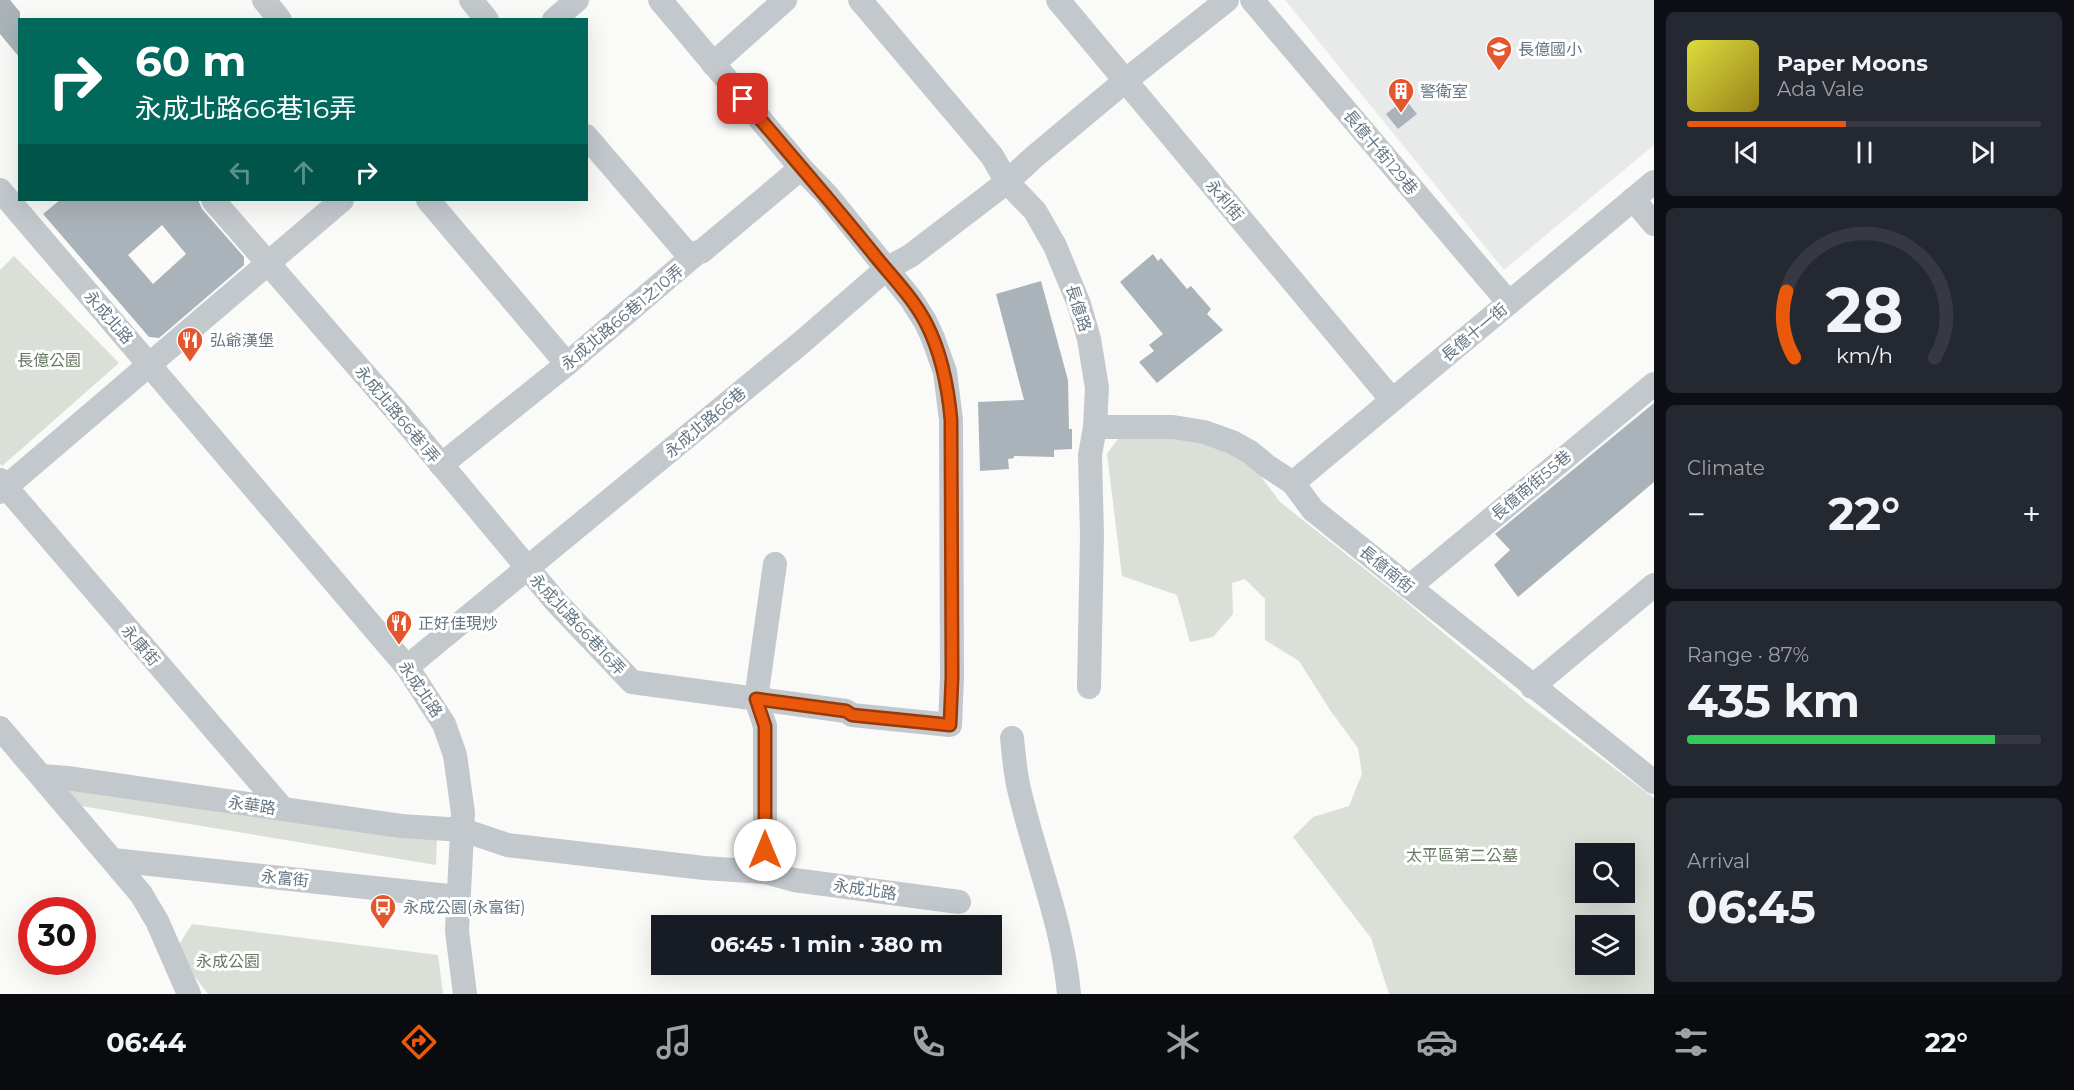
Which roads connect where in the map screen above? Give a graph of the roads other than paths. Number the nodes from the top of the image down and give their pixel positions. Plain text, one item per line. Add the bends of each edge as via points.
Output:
1 (264, 0) edge
2 (471, 0) edge
3 (577, 0) edge
4 (660, 0) edge
5 (785, 0) edge
6 (860, 0) edge
7 (1058, 0) edge
8 (1227, 0) edge
9 (1252, 0) edge
10 (278, 18) edge
11 (485, 18) edge
12 (556, 18) edge
13 (713, 64) junction
14 (1125, 81) junction
15 (588, 138) edge
16 (801, 168) junction
17 (1007, 182) junction
18 (1654, 182) edge
19 (0, 190) edge
20 (1633, 199) junction
21 (214, 201) edge
22 (341, 201) edge
23 (429, 201) edge
24 (1654, 224) edge
25 (691, 258) junction
26 (267, 263) junction
27 (886, 269) junction
28 (1509, 303) junction
29 (149, 364) junction
30 (567, 364) junction
31 (1654, 384) edge
32 (1392, 400) junction
33 (1095, 427) junction
34 (441, 465) junction
35 (1293, 483) junction
36 (2, 486) edge
37 (775, 564) dead end
38 (526, 567) junction
39 (1654, 585) edge
40 (1409, 586) junction
41 (407, 666) junction
42 (1089, 687) dead end
43 (1532, 687) junction
44 (756, 699) junction
45 (0, 728) edge
46 (1012, 738) dead end
47 (42, 776) junction
48 (1654, 782) edge
49 (283, 809) junction
50 (463, 830) junction
51 (112, 860) junction
52 (765, 872) junction
53 (458, 897) junction
54 (959, 902) dead end
55 (189, 994) edge
56 (465, 994) edge
57 (1069, 994) edge

1 - 10 street
2 - 11 street
3 - 12 street
4 - 13 street
5 - 13 street
6 - 17 street, 長億路 via 992,156
7 - 14 street, 永利街
8 - 14 street, 永成北路66巷
9 - 28 street, 長億十街129巷
13 - 16 street
14 - 17 street, 永成北路66巷
14 - 32 street, 永利街
15 - 25 street
16 - 25 street, 永成北路66巷1之10弄
16 - 27 street
17 - 27 street, 永成北路66巷 via 910,256
17 - 33 street, 長億路 via 1035,211 1055,246 1079,304 1096,388
18 - 20 street, 長億十一街
19 - 29 street, 永成北路
20 - 24 street
20 - 28 street, 長億十一街
21 - 26 street, 永成北路66巷1弄
22 - 26 street
23 - 30 street
25 - 30 street, 永成北路66巷1之10弄
26 - 29 street
26 - 34 street, 永成北路66巷1弄
27 - 38 street, 永成北路66巷
27 - 44 street, 永成北路66巷16弄 via 925,321 949,390 950,725 852,715
28 - 32 street, 長億十一街
29 - 36 street
29 - 41 street, 永成北路
30 - 34 street, 永成北路66巷1之10弄
31 - 40 street, 長億南街55巷
32 - 35 street, 長億十一街
33 - 35 street, 長億南街 via 1173,427 1204,432 1250,452
33 - 42 street, 長億路 via 1090,455
34 - 38 street, 永成北路66巷1弄
35 - 40 street, 長億南街 via 1313,510
36 - 49 street, 永康街
37 - 44 street
38 - 41 street, 永成北路66巷
38 - 44 street, 永成北路66巷16弄 via 632,682
39 - 43 street
40 - 43 street, 長億南街
41 - 50 street, 永成北路 via 448,734 455,755
43 - 48 street, 長億南街
44 - 52 street via 765,726
45 - 47 street
46 - 57 street via 1019,791 1058,922
47 - 49 street, 永華路
47 - 51 street
49 - 50 street, 永華路 via 401,826
50 - 52 street, 永成北路 via 507,845
50 - 53 street
51 - 53 street, 永富街
51 - 55 street via 141,894 157,921
52 - 54 street, 永成北路 via 794,880
53 - 56 street

